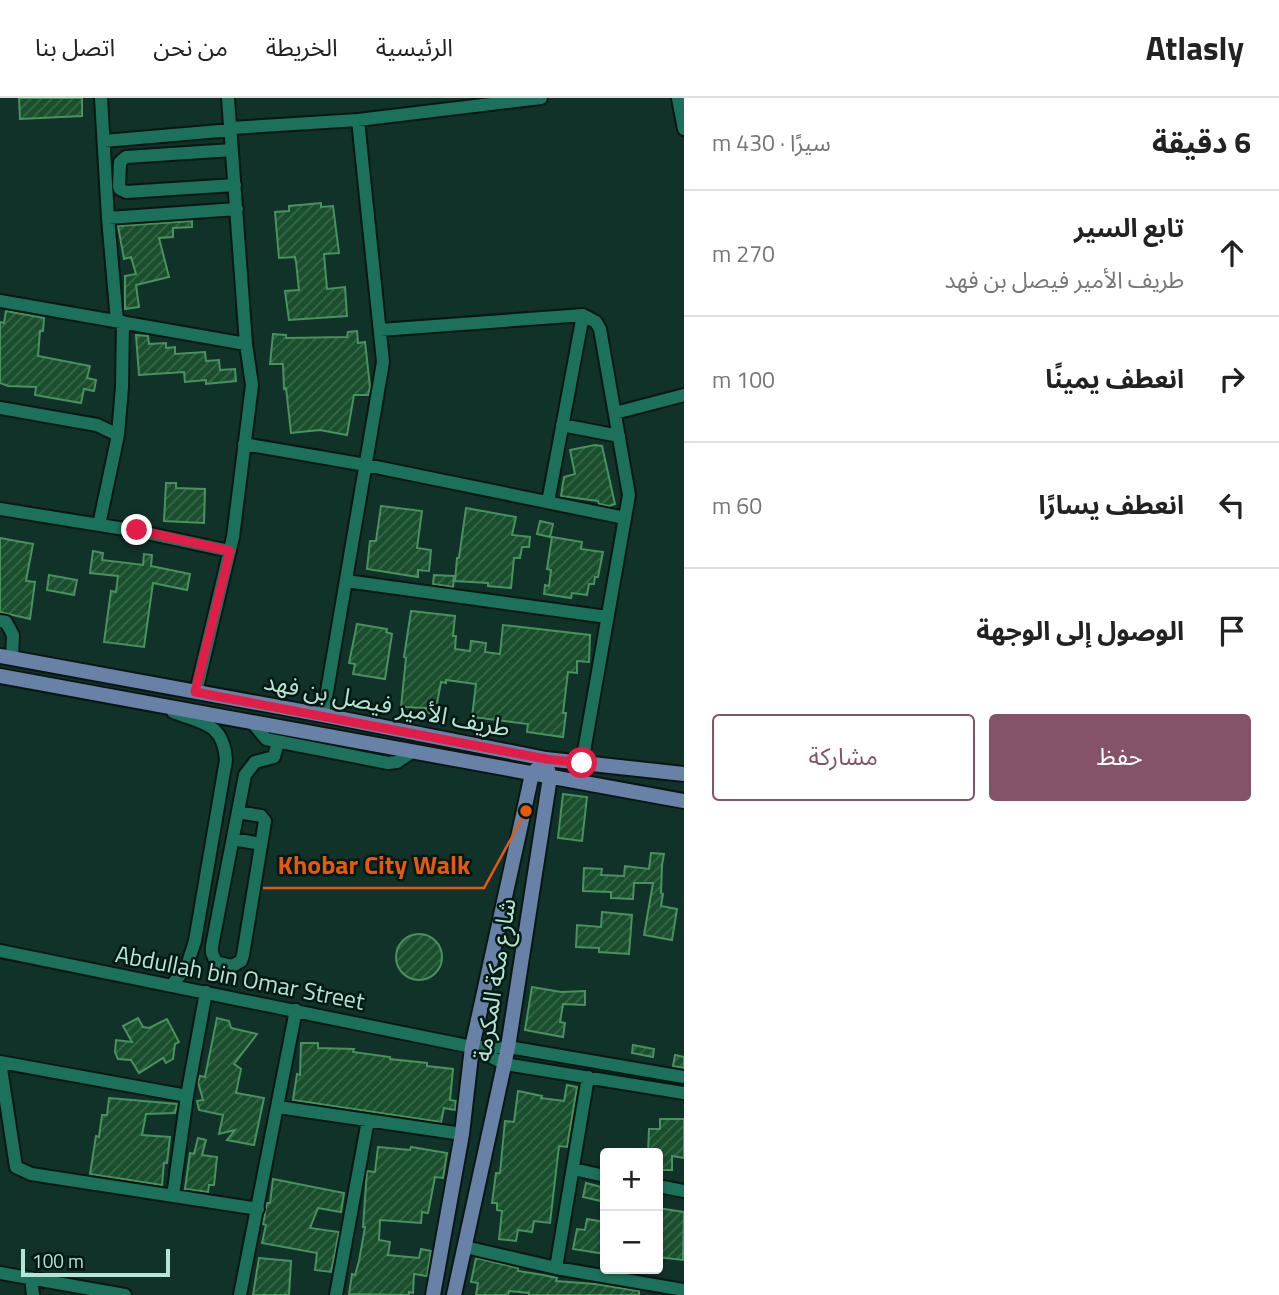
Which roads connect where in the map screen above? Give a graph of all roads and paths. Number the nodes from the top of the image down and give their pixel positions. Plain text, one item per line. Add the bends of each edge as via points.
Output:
1 (101, 98) edge
2 (228, 98) edge
3 (541, 98) edge
4 (678, 98) edge
5 (358, 120) junction
6 (231, 129) junction
7 (684, 129) edge
8 (104, 141) junction
9 (232, 150) junction
10 (235, 185) junction
11 (237, 209) junction
12 (108, 218) junction
13 (0, 301) edge
14 (583, 315) junction
15 (120, 322) junction
16 (380, 330) junction
17 (246, 344) junction
18 (684, 395) edge
19 (0, 408) edge
20 (615, 413) junction
21 (562, 425) junction
22 (118, 435) junction
23 (619, 436) junction
24 (244, 444) junction
25 (366, 465) junction
26 (548, 502) junction
27 (0, 509) edge
28 (625, 518) junction
29 (99, 525) junction
30 (230, 551) junction
31 (346, 580) junction
32 (607, 617) junction
33 (0, 621) edge
34 (6, 657) edge
35 (0, 676) edge
36 (195, 692) junction
37 (155, 704) junction
38 (323, 715) junction
39 (252, 722) junction
40 (278, 742) junction
41 (412, 752) junction
42 (546, 759) junction
43 (582, 763) junction
44 (533, 774) junction
45 (684, 774) edge
46 (550, 777) junction
47 (684, 802) edge
48 (238, 812) junction
49 (233, 839) junction
50 (261, 845) junction
51 (0, 951) edge
52 (172, 985) junction
53 (206, 992) junction
54 (296, 1010) junction
55 (472, 1047) junction
56 (508, 1047) junction
57 (0, 1062) edge
58 (505, 1064) junction
59 (678, 1076) edge
60 (588, 1077) junction
61 (669, 1090) junction
62 (684, 1093) edge
63 (187, 1096) junction
64 (278, 1107) junction
65 (368, 1120) junction
66 (462, 1134) junction
67 (573, 1169) junction
68 (600, 1175) edge
69 (663, 1187) edge
70 (684, 1191) edge
71 (173, 1196) junction
72 (258, 1209) junction
73 (465, 1247) junction
74 (555, 1268) junction
75 (0, 1273) edge
76 (31, 1278) junction
77 (684, 1290) edge
78 (33, 1295) edge
79 (125, 1295) edge
80 (240, 1295) edge
81 (337, 1295) edge
82 (433, 1295) edge
83 (454, 1295) edge

1 - 8 street
2 - 6 street
3 - 5 street
4 - 7 street
5 - 6 street
5 - 16 street
6 - 8 street
6 - 9 street
8 - 12 street
9 - 10 street
9 - 10 street via 126,158 120,162 119,186 126,192
10 - 11 street
11 - 12 street
11 - 17 street
12 - 15 street
13 - 15 street
14 - 16 street
14 - 20 street via 600,329
14 - 21 street
15 - 17 street
15 - 22 street
16 - 25 street via 383,362
17 - 24 street via 252,385
18 - 20 street
19 - 22 street via 97,425
20 - 23 street
21 - 23 street
21 - 26 street
22 - 29 street
23 - 28 street via 629,495
24 - 25 street
24 - 30 street
25 - 26 street
25 - 31 street
26 - 28 street
27 - 29 street
28 - 32 street
29 - 30 street
30 - 36 street
31 - 32 street
31 - 38 street
32 - 43 street
33 - 34 street via 6,622 13,635
34 - 36 main road, طريف الأمير فيصل بن فهد
35 - 37 main road, طريف الأمير فيصل بن فهد
36 - 38 main road, طريف الأمير فيصل بن فهد
37 - 39 main road, طريف الأمير فيصل بن فهد
37 - 52 street via 217,730 226,760 195,941 187,966
38 - 42 main road, طريف الأمير فيصل بن فهد
39 - 40 street via 261,736
39 - 41 main road, طريف الأمير فيصل بن فهد
40 - 41 street via 388,763
40 - 48 street via 274,757 249,768
41 - 44 main road, طريف الأمير فيصل بن فهد
42 - 43 main road, طريف الأمير فيصل بن فهد
42 - 44 main road, شارع مكة المكرمة
42 - 46 main road, شارع مكة المكرمة
43 - 45 main road, طريف الأمير فيصل بن فهد
44 - 46 main road, طريف الأمير فيصل بن فهد
44 - 55 main road, شارع مكة المكرمة
46 - 47 main road, طريف الأمير فيصل بن فهد
46 - 56 main road, شارع مكة المكرمة
48 - 49 street
48 - 50 street via 264,818
49 - 50 street
49 - 50 street via 212,946 213,957 220,964 241,961
51 - 52 street, Abdullah bin Omar Street
52 - 53 street, Abdullah bin Omar Street
53 - 54 street, Abdullah bin Omar Street
53 - 63 street
54 - 55 street, Abdullah bin Omar Street
54 - 64 street
55 - 56 street, Abdullah bin Omar Street
55 - 58 street, Abdullah bin Omar Street
55 - 66 main road, شارع مكة المكرمة
56 - 58 main road, شارع مكة المكرمة
56 - 59 street, Abdullah bin Omar Street
57 - 63 street
57 - 71 street via 16,1167 31,1174
58 - 60 street, Abdullah bin Omar Street
58 - 73 main road, شارع مكة المكرمة
59 - 61 street
60 - 61 street, Abdullah bin Omar Street
60 - 67 street
61 - 62 street, Abdullah bin Omar Street
63 - 71 street
64 - 65 street
64 - 72 street
65 - 66 street
65 - 81 street
66 - 82 main road, شارع مكة المكرمة
67 - 68 street
67 - 74 street
69 - 70 street
71 - 72 street
72 - 80 street
73 - 74 street
73 - 83 main road, شارع مكة المكرمة
74 - 77 street
75 - 76 street
76 - 78 street
76 - 79 street

